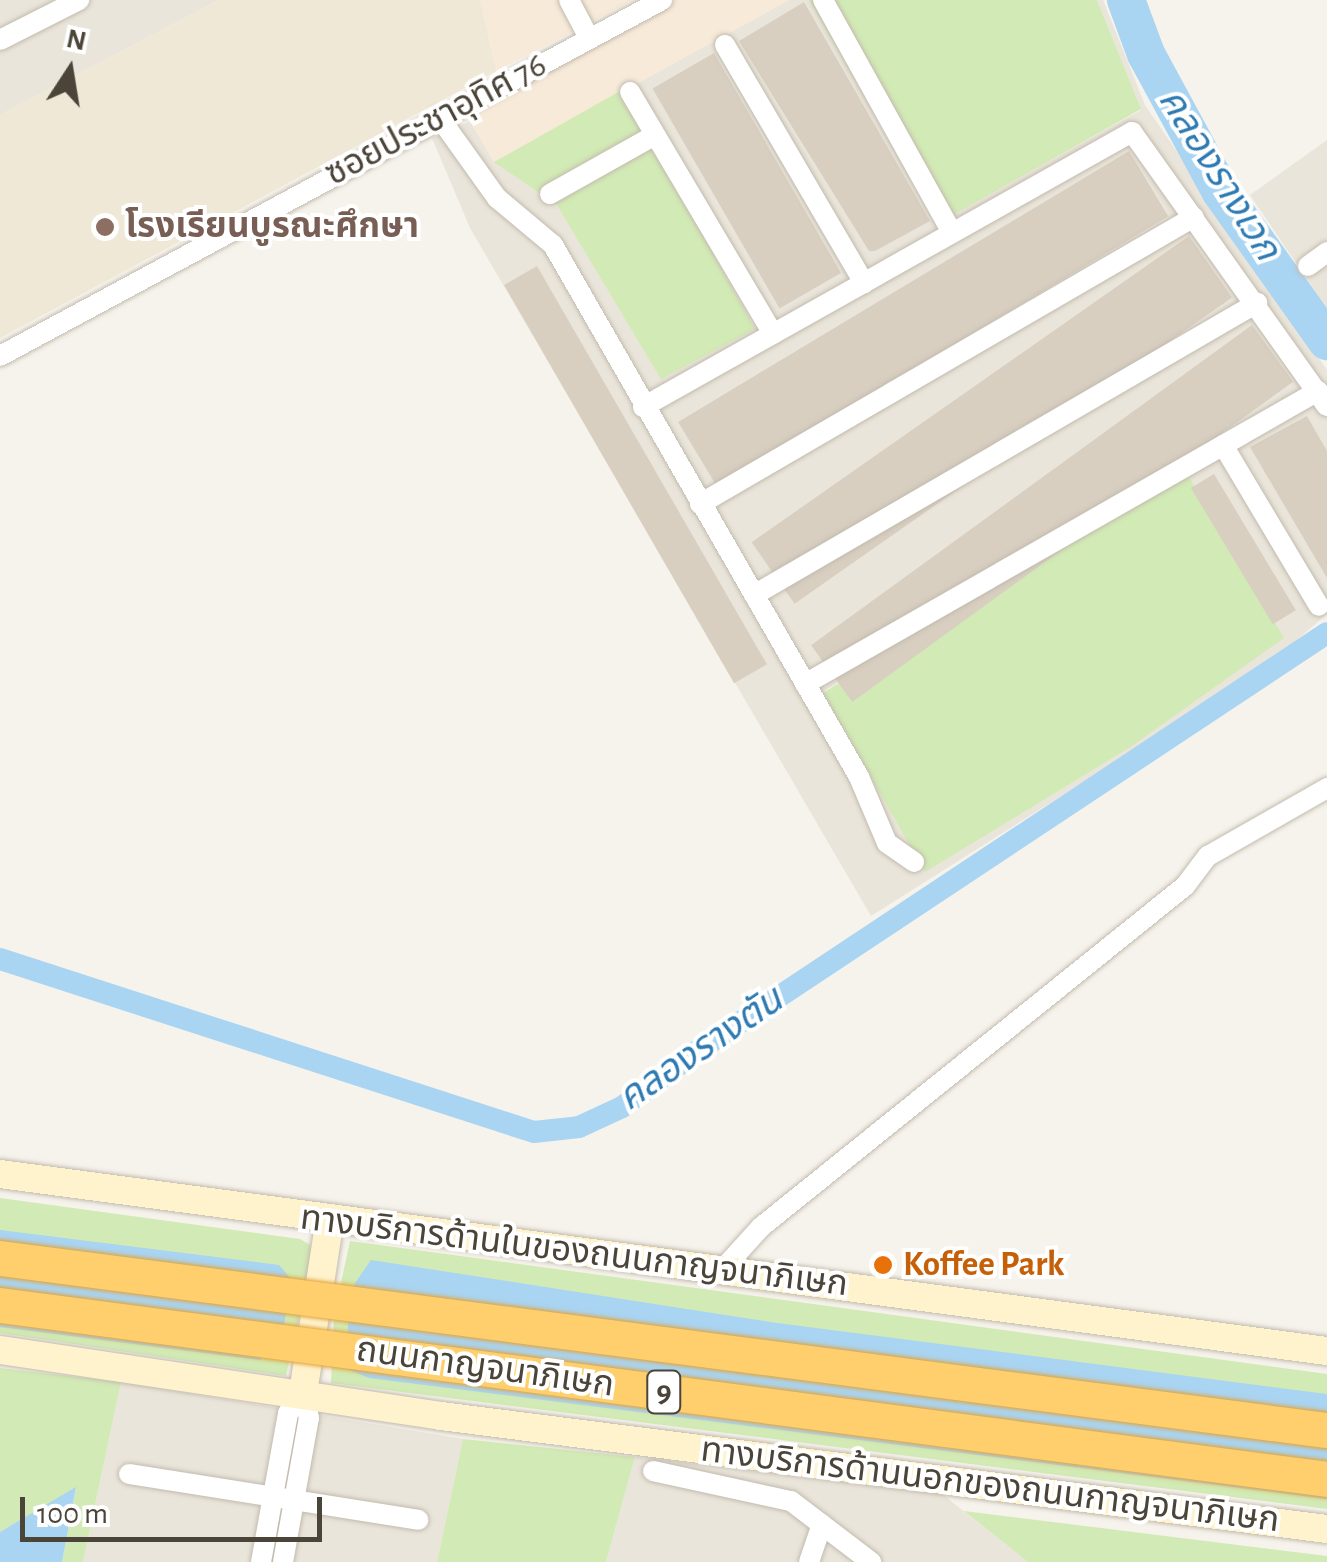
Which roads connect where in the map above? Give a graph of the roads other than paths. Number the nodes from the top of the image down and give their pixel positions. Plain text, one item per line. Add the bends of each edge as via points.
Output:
1 (79, 0) edge
2 (569, 0) edge
3 (662, 0) edge
4 (822, 0) edge
5 (589, 38) junction
6 (0, 40) edge
7 (725, 45) dead end
8 (630, 92) dead end
9 (439, 117) junction
10 (655, 134) junction
11 (550, 194) dead end
12 (1194, 217) junction
13 (952, 233) junction
14 (1327, 252) edge
15 (1308, 266) dead end
16 (864, 283) junction
17 (1257, 303) junction
18 (773, 334) junction
19 (0, 356) edge
20 (1322, 398) edge
21 (643, 407) junction
22 (1223, 445) junction
23 (700, 504) junction
24 (754, 595) junction
25 (1319, 606) dead end
26 (806, 684) junction
27 (1327, 788) edge
28 (914, 862) dead end
29 (0, 1174) edge
30 (330, 1220) junction
31 (0, 1258) edge
32 (722, 1271) junction
33 (0, 1305) edge
34 (0, 1350) edge
35 (1327, 1351) edge
36 (303, 1393) junction
37 (1327, 1430) edge
38 (653, 1471) dead end
39 (129, 1474) dead end
40 (1327, 1479) edge
41 (283, 1500) junction
42 (418, 1520) dead end
43 (822, 1524) junction
44 (1327, 1529) edge
45 (261, 1562) edge
46 (283, 1562) edge
47 (809, 1562) edge
48 (871, 1562) edge

1 - 6 street
2 - 5 street
3 - 5 street, ซอยประชาอุทิศ 76
4 - 13 street
5 - 9 street, ซอยประชาอุทิศ 76
7 - 16 street
8 - 10 street
9 - 19 street, ซอยประชาอุทิศ 76
9 - 21 street via 497,198 553,246
10 - 11 street
10 - 18 street
12 - 13 street via 1132,132
12 - 17 street
12 - 23 street
13 - 16 street
14 - 15 street
16 - 18 street
17 - 20 street
17 - 24 street
18 - 21 street
20 - 22 street
21 - 23 street
22 - 25 street
22 - 26 street
23 - 24 street
24 - 26 street
26 - 28 street via 887,843
27 - 32 street via 1208,856 1184,886 760,1228
29 - 30 main road, ทางบริการด้านในของถนนกาญจนาภิเษก
30 - 32 main road, ทางบริการด้านในของถนนกาญจนาภิเษก
30 - 36 main road
31 - 37 highway, ถนนกาญจนาภิเษก / 9, bridge
32 - 35 main road, ทางบริการด้านในของถนนกาญจนาภิเษก
33 - 40 highway, ถนนกาญจนาภิเษก / 9, bridge
34 - 36 main road, ทางบริการด้านนอกของถนนกาญจนาภิเษก
36 - 41 street via 309,1418
36 - 44 main road, ทางบริการด้านนอกของถนนกาญจนาภิเษก
38 - 43 street via 791,1500
39 - 41 street
41 - 42 street
41 - 45 street
41 - 46 street
43 - 47 street
43 - 48 street

